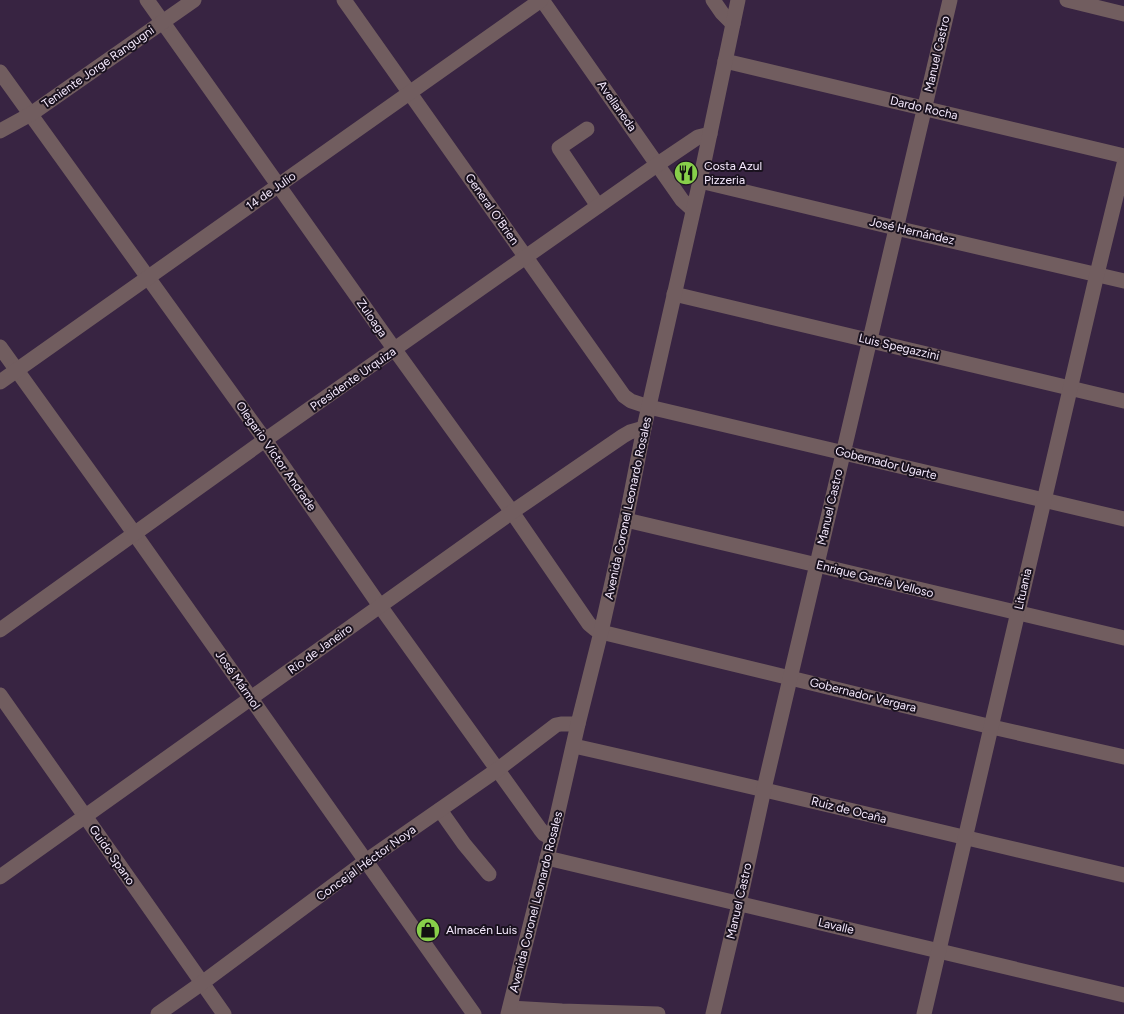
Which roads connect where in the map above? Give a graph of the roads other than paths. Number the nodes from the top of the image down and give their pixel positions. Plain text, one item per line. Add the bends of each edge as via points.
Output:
1 (148, 0) edge
2 (194, 0) edge
3 (344, 0) edge
4 (542, 0) edge
5 (713, 0) edge
6 (738, 0) edge
7 (950, 0) edge
8 (1067, 0) edge
9 (1124, 14) edge
10 (163, 21) junction
11 (733, 24) junction
12 (725, 62) junction
13 (0, 72) edge
14 (411, 93) junction
15 (925, 108) junction
16 (30, 114) junction
17 (587, 128) dead end
18 (0, 131) edge
19 (710, 134) junction
20 (1124, 156) edge
21 (658, 164) junction
22 (1124, 164) edge
23 (700, 181) junction
24 (279, 186) junction
25 (598, 206) junction
26 (693, 210) junction
27 (896, 228) junction
28 (526, 257) junction
29 (1096, 274) junction
30 (148, 278) junction
31 (1124, 281) edge
32 (674, 294) junction
33 (870, 340) junction
34 (0, 347) edge
35 (395, 350) junction
36 (17, 370) junction
37 (0, 382) edge
38 (1070, 388) junction
39 (1124, 401) edge
40 (649, 407) junction
41 (644, 428) junction
42 (265, 440) junction
43 (843, 453) junction
44 (1044, 501) junction
45 (512, 512) junction
46 (1124, 519) edge
47 (626, 520) junction
48 (134, 534) junction
49 (817, 564) junction
50 (380, 606) junction
51 (1018, 613) junction
52 (0, 630) edge
53 (601, 632) junction
54 (1124, 638) edge
55 (790, 677) junction
56 (0, 695) edge
57 (251, 698) junction
58 (578, 724) junction
59 (992, 727) junction
60 (574, 746) junction
61 (1124, 757) edge
62 (497, 770) junction
63 (764, 789) junction
64 (440, 810) junction
65 (85, 816) junction
66 (552, 838) junction
67 (965, 838) junction
68 (547, 858) junction
69 (366, 861) junction
70 (488, 874) dead end
71 (1124, 875) edge
72 (0, 877) edge
73 (739, 904) junction
74 (939, 950) junction
75 (202, 983) junction
76 (1124, 995) edge
77 (506, 1012) edge
78 (561, 1013) edge
79 (158, 1014) edge
80 (224, 1014) edge
81 (474, 1014) edge
82 (658, 1014) edge
83 (713, 1014) edge
84 (924, 1014) edge

1 - 10 street, Zuloaga
2 - 10 street, Teniente Jorge Rangugni
3 - 14 street, General O'Brien
4 - 14 street, 14 de Julio
4 - 21 street, Avellaneda
5 - 11 street
6 - 11 street, Avenida Coronel Leonardo Rosales
7 - 15 street, Manuel Castro
8 - 9 street
10 - 16 street, Teniente Jorge Rangugni
10 - 24 street, Zuloaga
11 - 12 street, Avenida Coronel Leonardo Rosales
12 - 15 street, Dardo Rocha
12 - 19 street, Avenida Coronel Leonardo Rosales
13 - 16 street, Olegario Víctor Andrade
14 - 24 street, 14 de Julio
14 - 28 street, General O'Brien
15 - 20 street, Dardo Rocha
15 - 27 street, Manuel Castro
16 - 18 street, Teniente Jorge Rangugni
16 - 30 street, Olegario Víctor Andrade
17 - 25 street via 560,148
19 - 21 street, Presidente Urquiza via 698,137
19 - 23 street, Avenida Coronel Leonardo Rosales
21 - 25 street, Presidente Urquiza
21 - 26 street, Avellaneda via 682,200
22 - 29 street, Lituania
23 - 26 street, Avenida Coronel Leonardo Rosales
23 - 27 street, José Hernández
24 - 30 street, 14 de Julio
24 - 35 street, Zuloaga
25 - 28 street, Presidente Urquiza
26 - 32 street, Avenida Coronel Leonardo Rosales
27 - 29 street, José Hernández
27 - 33 street, Manuel Castro
28 - 35 street, Presidente Urquiza
28 - 40 street, General O'Brien via 624,396
29 - 31 street, José Hernández
29 - 38 street, Lituania
30 - 36 street, 14 de Julio
30 - 42 street, Olegario Víctor Andrade
32 - 33 street, Luis Spegazzini
32 - 40 street, Avenida Coronel Leonardo Rosales
33 - 38 street, Luis Spegazzini
33 - 43 street, Manuel Castro
34 - 36 street, José Mármol
35 - 42 street, Presidente Urquiza
35 - 45 street, Zuloaga
36 - 37 street, 14 de Julio
36 - 48 street, José Mármol
38 - 39 street, Luis Spegazzini
38 - 44 street, Lituania
40 - 41 street, Avenida Coronel Leonardo Rosales
40 - 43 street, Gobernador Ugarte
41 - 45 street, Río de Janeiro via 623,436
41 - 47 street, Avenida Coronel Leonardo Rosales
42 - 48 street, Presidente Urquiza
42 - 50 street, Olegario Víctor Andrade
43 - 44 street, Gobernador Ugarte
43 - 49 street, Manuel Castro
44 - 46 street, Gobernador Ugarte
44 - 51 street, Lituania
45 - 50 street, Río de Janeiro
45 - 53 street, Zuloaga via 590,624
47 - 49 street, Enrique García Velloso
47 - 53 street, Avenida Coronel Leonardo Rosales
48 - 52 street, Presidente Urquiza
48 - 57 street, José Mármol
49 - 51 street, Enrique García Velloso
49 - 55 street, Manuel Castro
50 - 57 street, Río de Janeiro
50 - 62 street, Olegario Víctor Andrade
51 - 54 street, Enrique García Velloso
51 - 59 street, Lituania
53 - 55 street, Gobernador Vergara
53 - 58 street, Avenida Coronel Leonardo Rosales
55 - 59 street, Gobernador Vergara
55 - 63 street, Manuel Castro
56 - 65 street, Guido Spano
57 - 65 street, Río de Janeiro
57 - 69 street, José Mármol
58 - 60 street, Avenida Coronel Leonardo Rosales
58 - 62 street, Concejal Héctor Noya via 556,725
59 - 61 street, Gobernador Vergara
59 - 67 street, Lituania
60 - 63 street, Ruiz de Ocaña
60 - 66 street, Avenida Coronel Leonardo Rosales
62 - 64 street, Concejal Héctor Noya
62 - 66 street, Olegario Víctor Andrade via 544,834
63 - 67 street, Ruiz de Ocaña
63 - 73 street, Manuel Castro
64 - 69 street, Concejal Héctor Noya
64 - 70 street
65 - 72 street, Río de Janeiro
65 - 75 street, Guido Spano
66 - 68 street, Avenida Coronel Leonardo Rosales
67 - 71 street, Ruiz de Ocaña
67 - 74 street, Lituania
68 - 73 street, Lavalle
68 - 77 street, Avenida Coronel Leonardo Rosales
69 - 75 street, Concejal Héctor Noya
69 - 81 street, José Mármol
73 - 74 street, Lavalle
73 - 83 street, Manuel Castro
74 - 76 street, Lavalle
74 - 84 street, Lituania
75 - 79 street, Concejal Héctor Noya
75 - 80 street, Guido Spano
77 - 78 street
78 - 82 street

